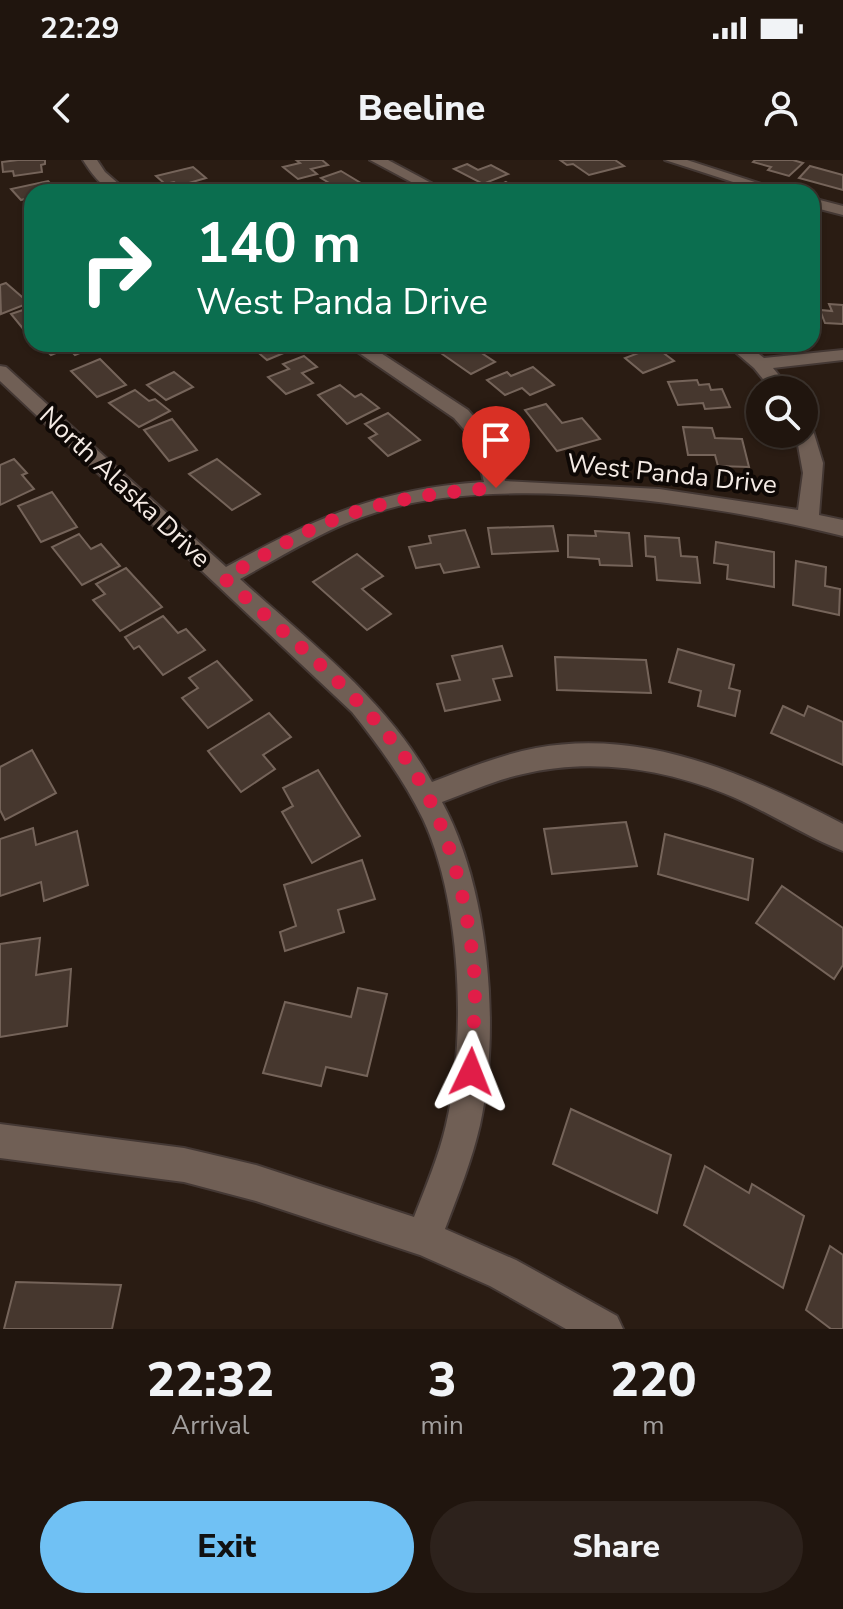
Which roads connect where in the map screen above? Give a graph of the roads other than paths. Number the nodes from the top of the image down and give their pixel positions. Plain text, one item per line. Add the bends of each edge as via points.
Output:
1 (90, 160) edge
2 (377, 160) edge
3 (672, 160) edge
4 (111, 184) edge
5 (425, 184) edge
6 (752, 184) edge
7 (820, 204) edge
8 (843, 211) edge
9 (367, 352) edge
10 (745, 352) edge
11 (843, 355) edge
12 (760, 364) junction
13 (0, 371) edge
14 (770, 376) edge
15 (812, 448) edge
16 (496, 488) junction
17 (807, 519) junction
18 (843, 528) edge
19 (224, 578) junction
20 (427, 796) junction
21 (843, 838) edge
22 (0, 1141) edge
23 (424, 1238) junction
24 (604, 1329) edge

1 - 4 street
2 - 5 street
3 - 6 street
7 - 8 street
9 - 16 street via 461,414 483,439
10 - 12 street
11 - 12 street
12 - 14 street
13 - 19 street, North Alaska Drive
15 - 17 street via 815,478
16 - 17 street, West Panda Drive via 689,499
16 - 19 street, West Panda Drive via 375,505 299,536
17 - 18 street, West Panda Drive
19 - 20 street, North Alaska Drive via 361,705 395,743
20 - 21 street via 506,767 554,757 622,754 656,758 719,778
20 - 23 street, North Alaska Drive via 446,838 465,906 474,972 471,1072 461,1133
22 - 23 street via 184,1165
23 - 24 street via 503,1273

